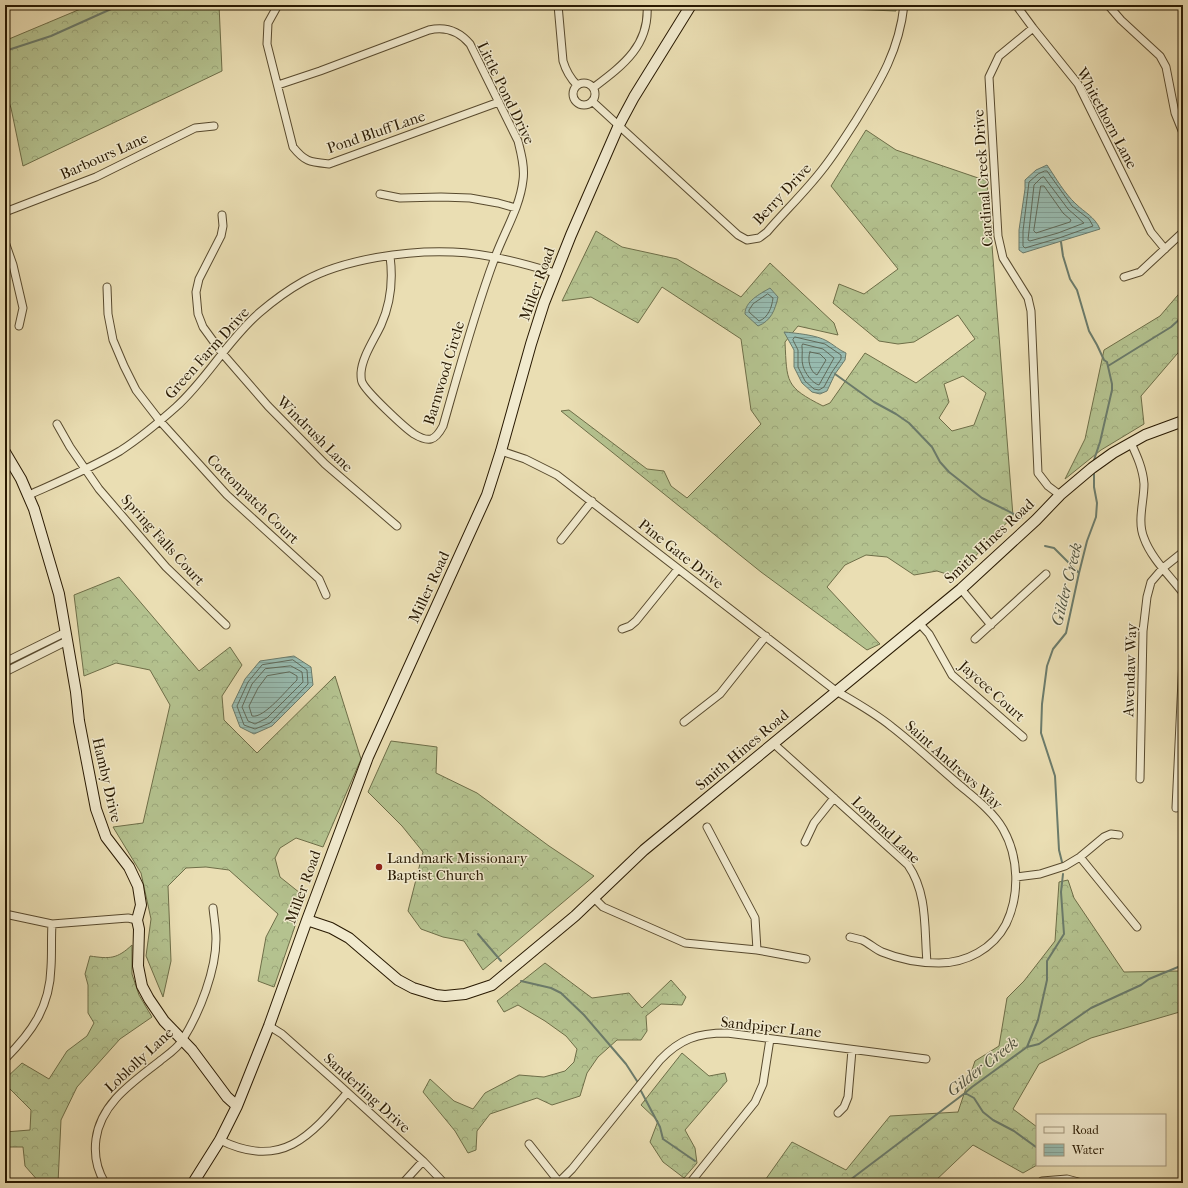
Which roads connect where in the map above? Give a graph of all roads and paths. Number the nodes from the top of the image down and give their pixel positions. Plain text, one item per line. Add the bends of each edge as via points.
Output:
1 (278, 5) edge
2 (558, 5) edge
3 (648, 5) edge
4 (691, 5) edge
5 (904, 5) edge
6 (1016, 5) edge
7 (1108, 5) edge
8 (1033, 28) junction
9 (278, 85) junction
10 (577, 85) junction
11 (593, 88) junction
12 (592, 101) junction
13 (499, 102) junction
14 (619, 125) junction
15 (214, 126) dead end
16 (1183, 133) edge
17 (380, 194) dead end
18 (516, 208) junction
19 (5, 212) edge
20 (222, 215) dead end
21 (1183, 232) edge
22 (5, 242) edge
23 (1165, 249) junction
24 (390, 256) junction
25 (495, 258) junction
26 (555, 274) junction
27 (1124, 277) dead end
28 (107, 287) dead end
29 (19, 326) dead end
30 (222, 353) junction
31 (160, 421) junction
32 (1183, 421) edge
33 (57, 424) dead end
34 (1131, 443) junction
35 (501, 451) junction
36 (5, 452) edge
37 (85, 469) junction
38 (29, 495) junction
39 (1060, 495) junction
40 (592, 501) junction
41 (397, 526) dead end
42 (561, 540) dead end
43 (1183, 552) edge
44 (678, 568) junction
45 (1163, 568) junction
46 (1046, 574) dead end
47 (960, 589) junction
48 (1183, 593) edge
49 (326, 595) dead end
50 (919, 623) junction
51 (226, 625) dead end
52 (991, 625) junction
53 (622, 629) dead end
54 (67, 636) junction
55 (766, 636) junction
56 (975, 639) dead end
57 (1183, 659) edge
58 (5, 662) edge
59 (5, 672) edge
60 (836, 691) junction
61 (684, 722) dead end
62 (1023, 737) dead end
63 (774, 744) junction
64 (1140, 779) dead end
65 (834, 798) junction
66 (1176, 808) dead end
67 (707, 827) dead end
68 (1120, 835) dead end
69 (805, 842) dead end
70 (1080, 857) junction
71 (1016, 877) junction
72 (594, 898) junction
73 (213, 908) dead end
74 (5, 914) edge
75 (137, 920) junction
76 (307, 920) junction
77 (52, 924) junction
78 (1137, 927) dead end
79 (850, 937) dead end
80 (757, 950) junction
81 (806, 959) dead end
82 (927, 962) junction
83 (269, 1026) junction
84 (770, 1039) junction
85 (183, 1040) junction
86 (852, 1050) junction
87 (926, 1059) dead end
88 (5, 1060) edge
89 (348, 1093) junction
90 (237, 1106) junction
91 (838, 1113) dead end
92 (220, 1140) junction
93 (529, 1144) dead end
94 (423, 1161) junction
95 (1042, 1182) dead end
96 (105, 1183) edge
97 (193, 1183) edge
98 (403, 1183) edge
99 (444, 1183) edge
100 (559, 1183) edge
101 (690, 1183) edge
102 (1082, 1183) edge

1 - 9 street, Pond Bluff Lane via 268,23 267,33 267,44
2 - 10 street via 563,61 565,69
3 - 11 street via 647,22 638,46 624,63
4 - 14 street, Miller Road via 652,66
5 - 14 street, Berry Drive via 890,62 861,112 822,171 759,238 747,240 738,235
6 - 8 street, Whitethorn Lane
7 - 16 street via 1160,56 1166,67 1175,113
8 - 23 street, Whitethorn Lane via 1078,84 1151,232
8 - 39 street, Cardinal Creek Drive via 999,56 989,77 998,236 1003,258 1028,298 1031,311 1038,473 1048,486
9 - 13 street, Little Pond Drive via 429,30 445,28 464,37 470,44
9 - 13 street, Pond Bluff Lane via 293,147 301,157 314,163 329,164
10 - 11 street via 584,83
10 - 12 street via 574,94 576,100 582,104
11 - 12 street via 595,95
12 - 14 street, Berry Drive
13 - 18 street, Little Pond Drive via 518,141 522,156 524,179
14 - 26 street, Miller Road
15 - 19 street, Barbours Lane via 194,128 96,177
17 - 18 street via 400,198 470,198
18 - 25 street, Little Pond Drive
20 - 30 street, Windrush Lane via 221,236 199,279 196,292 198,314 203,327
21 - 23 street
22 - 29 street via 23,308
23 - 27 street via 1140,272
24 - 25 street, Green Farm Drive via 454,252
24 - 25 street, Barnwood Circle via 390,294 382,323 365,358 361,372 362,382 373,396 412,432 426,439 433,439 443,426 477,307
24 - 30 street, Green Farm Drive via 341,266 305,281 258,314
25 - 26 street, Green Farm Drive
26 - 35 street, Miller Road via 531,344
28 - 31 street, Cottonpatch Court via 108,314 113,340 136,390
30 - 31 street, Green Farm Drive via 193,390
30 - 41 street, Windrush Lane via 268,406 325,464
31 - 37 street, Green Farm Drive via 121,450
31 - 49 street, Cottonpatch Court via 227,495 319,579
32 - 34 street, Smith Hines Road
33 - 37 street, Spring Falls Court
34 - 39 street, Smith Hines Road via 1092,468
34 - 45 street via 1142,467 1144,484 1140,523 1143,537 1150,552
35 - 40 street, Pine Gate Drive via 547,469
35 - 76 street, Miller Road via 494,477 478,514 368,757
36 - 38 street, Hamby Drive
37 - 38 street, Green Farm Drive
37 - 51 street, Spring Falls Court via 166,567
38 - 54 street, Hamby Drive via 59,594
39 - 47 street, Smith Hines Road
40 - 42 street
40 - 44 street, Pine Gate Drive
43 - 45 street, Awendaw Way
44 - 53 street via 636,622
44 - 55 street, Pine Gate Drive
45 - 48 street
45 - 64 street, Awendaw Way via 1151,582 1143,631
46 - 52 street
47 - 50 street, Smith Hines Road
47 - 52 street
50 - 60 street, Smith Hines Road
50 - 62 street, Jaycee Court via 929,634 952,675
52 - 56 street
54 - 58 street
54 - 59 street
54 - 75 street, Hamby Drive via 79,721 96,809 106,837 136,880 140,892
55 - 60 street, Pine Gate Drive
55 - 61 street via 720,694
57 - 66 street
60 - 63 street, Smith Hines Road
60 - 71 street, Saint Andrews Way via 892,726 993,815 1009,842
63 - 65 street, Lomond Lane
63 - 72 street, Smith Hines Road via 644,850
65 - 69 street via 814,823
65 - 82 street, Lomond Lane via 900,857 913,872 922,899
67 - 80 street via 755,918
68 - 70 street via 1111,834 1104,837
70 - 71 street via 1058,869
70 - 78 street
71 - 82 street, Saint Andrews Way via 1013,909 995,940 965,959
72 - 76 street, Smith Hines Road via 492,985 454,995 436,995 412,988 398,980 349,938 331,928
72 - 80 street via 603,907 685,943
73 - 85 street, Loblolly Lane via 216,938 212,967 200,1005
74 - 77 street
75 - 77 street via 128,918
75 - 85 street, Hamby Drive via 138,966 142,986 164,1020
76 - 83 street, Miller Road
77 - 88 street via 47,998 33,1027
79 - 82 street, Saint Andrews Way via 885,953
80 - 81 street
83 - 89 street, Sanderling Drive via 282,1034
83 - 90 street, Miller Road
84 - 86 street, Sandpiper Lane
84 - 100 street, Sandpiper Lane via 714,1033 694,1037 676,1045 660,1060
84 - 101 street via 763,1084 755,1102
85 - 90 street, Hamby Drive via 227,1097
85 - 96 street, Loblolly Lane via 118,1096 103,1116 98,1127 95,1149 99,1170
86 - 87 street, Sandpiper Lane
86 - 91 street via 848,1097
89 - 92 street via 310,1133 289,1147 270,1151 249,1151
89 - 94 street, Sanderling Drive
90 - 92 street, Miller Road
92 - 97 street, Miller Road
93 - 100 street
94 - 98 street
94 - 99 street, Sanderling Drive
95 - 102 street via 1067,1179

